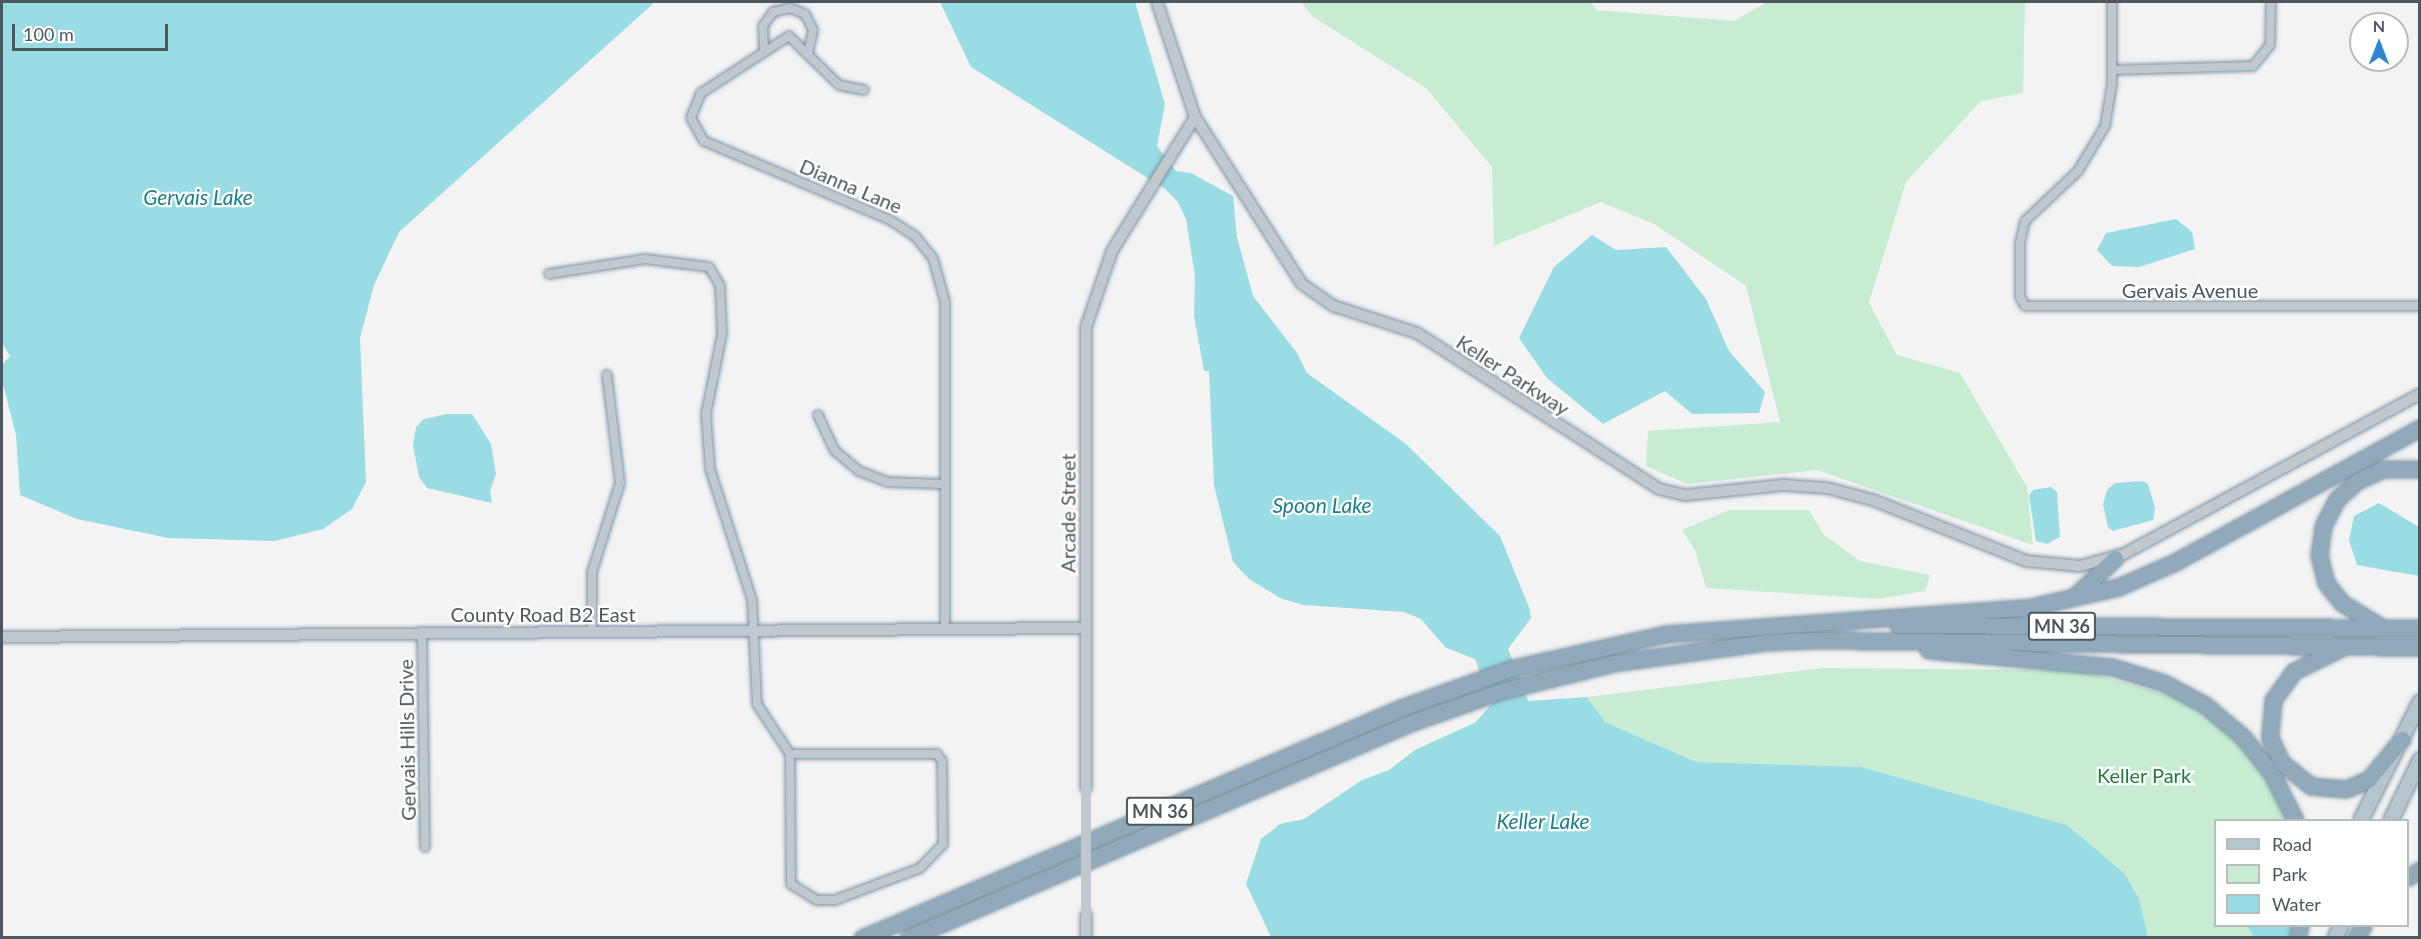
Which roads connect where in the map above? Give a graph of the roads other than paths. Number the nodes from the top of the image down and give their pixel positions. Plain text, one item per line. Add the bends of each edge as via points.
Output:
1 (1157, 2) edge
2 (2112, 2) edge
3 (2271, 2) edge
4 (764, 52) junction
5 (808, 54) junction
6 (2112, 70) junction
7 (864, 90) dead end
8 (1195, 117) junction
9 (549, 274) dead end
10 (2420, 306) edge
11 (607, 375) dead end
12 (2420, 394) edge
13 (818, 415) dead end
14 (2420, 428) edge
15 (2420, 470) edge
16 (945, 484) junction
17 (2115, 558) junction
18 (2065, 602) junction
19 (1740, 626) junction
20 (945, 628) junction
21 (1086, 628) junction
22 (2384, 628) junction
23 (2420, 628) edge
24 (592, 631) junction
25 (755, 632) junction
26 (422, 633) junction
27 (2, 637) edge
28 (1812, 640) junction
29 (2359, 645) junction
30 (2420, 647) edge
31 (2420, 702) edge
32 (2402, 739) junction
33 (790, 754) junction
34 (2420, 760) edge
35 (2294, 819) edge
36 (2362, 819) edge
37 (2391, 819) edge
38 (425, 847) dead end
39 (861, 938) edge
40 (909, 938) edge
41 (1086, 938) edge

1 - 8 street, Keller Parkway
2 - 6 street
3 - 6 street via 2271,37 2261,61 2244,69
4 - 5 street, Dianna Lane via 789,36
4 - 5 street via 763,26 774,12 790,8 805,14 813,30
4 - 16 street, Dianna Lane via 701,93 692,109 693,126 711,145 890,220 924,246 939,272 944,294
5 - 7 street, Dianna Lane via 839,85
6 - 10 street, Gervais Avenue via 2110,106 2098,143 2078,171 2032,212 2020,243 2020,297 2025,306
8 - 17 street, Keller Parkway via 1302,284 1334,306 1417,333 1645,483 1686,495 1784,485 1835,490 1873,500 2010,555 2061,567
8 - 21 street, Arcade Street via 1112,251 1086,327
9 - 25 street via 645,259 709,267 720,285 722,334 705,414 710,470 752,600
11 - 24 street via 620,483 594,564
12 - 17 street, Keller Parkway
13 - 16 street via 834,450 859,471 887,482
14 - 18 highway via 2150,575
15 - 22 highway via 2383,470 2357,481 2337,499 2323,526 2319,555 2326,583 2342,603
16 - 20 street, Dianna Lane
17 - 18 highway via 2087,588
18 - 19 highway
19 - 22 highway, MN 36
19 - 39 highway, MN 36 via 1627,641 1538,661 1459,686
20 - 21 street, County Road B2 East
20 - 25 street, County Road B2 East
21 - 41 street, Arcade Street, bridge
22 - 23 highway, MN 36
24 - 25 street, County Road B2 East
24 - 26 street, County Road B2 East
25 - 33 street via 757,704
26 - 27 street, County Road B2 East
26 - 38 street, Gervais Hills Drive
28 - 29 highway, MN 36
28 - 35 highway via 2087,664 2164,683 2205,705 2243,737 2272,774
28 - 40 highway, MN 36 via 1671,653 1544,679 1465,703
29 - 30 highway, MN 36
29 - 32 highway via 2313,659 2285,680 2269,713 2274,750 2300,780 2334,791 2369,779
31 - 32 main road
32 - 36 main road
33 - 33 street via 938,754 943,844 920,868 835,900 817,900 791,884
34 - 37 main road

